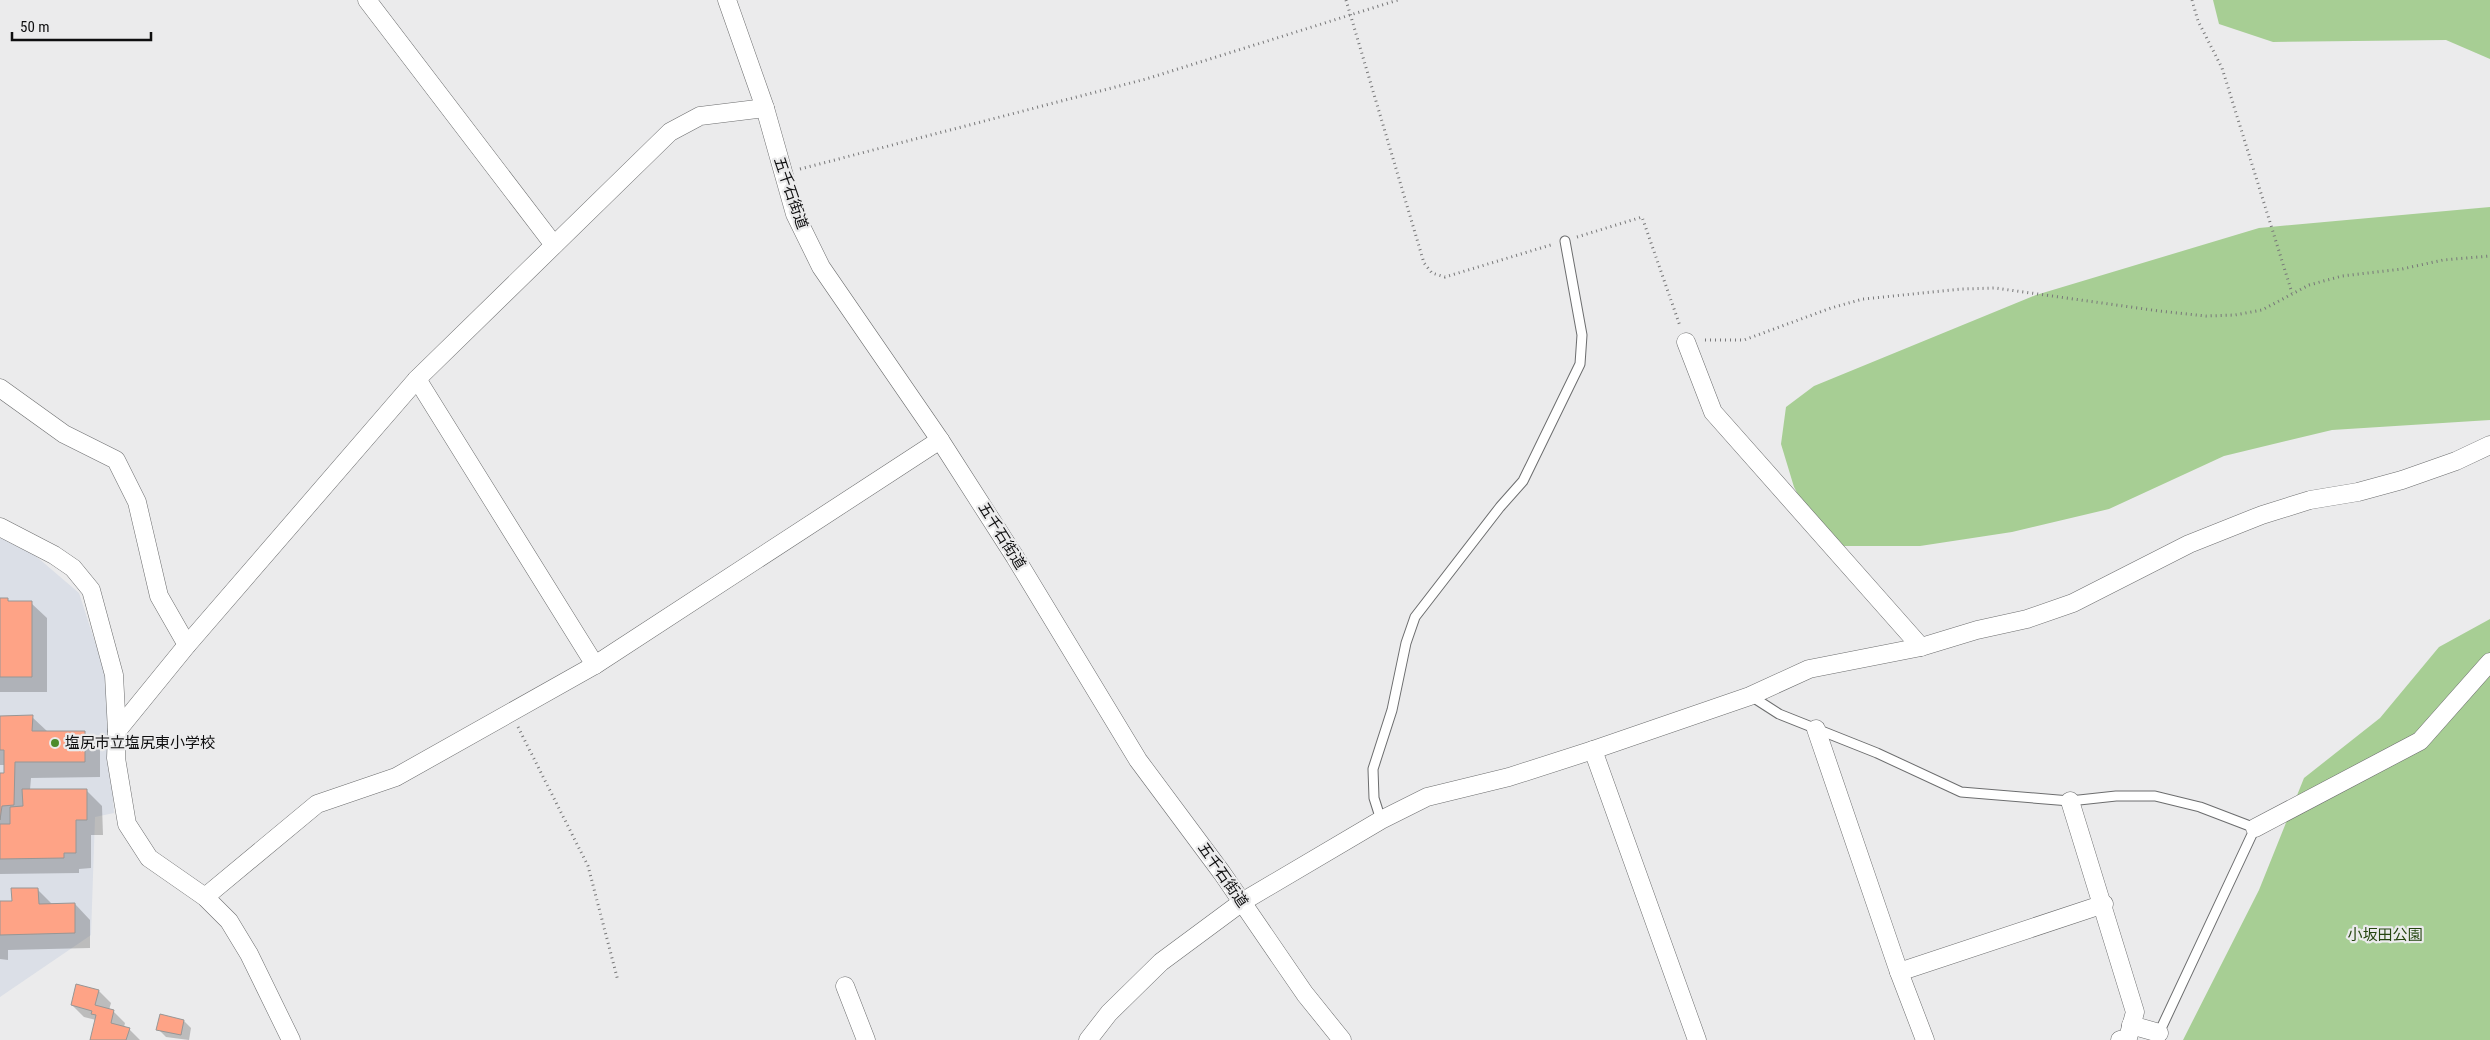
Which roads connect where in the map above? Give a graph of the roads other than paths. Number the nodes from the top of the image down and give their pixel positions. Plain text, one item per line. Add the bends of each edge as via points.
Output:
1 (367, 0) edge
2 (727, 0) edge
3 (765, 108) junction
4 (1565, 240) road end
5 (554, 245) junction
6 (1686, 342) road end
7 (417, 379) junction
8 (0, 388) edge
9 (940, 440) junction
10 (2490, 445) edge
11 (0, 527) edge
12 (187, 645) junction
13 (1922, 647) junction
14 (2490, 662) edge
15 (595, 666) junction
16 (1750, 696) junction
17 (1816, 729) junction
18 (117, 732) junction
19 (1593, 750) junction
20 (2070, 801) junction
21 (1381, 820) junction
22 (2255, 828) junction
23 (205, 897) junction
24 (1242, 902) junction
25 (2104, 904) junction
26 (1899, 972) junction
27 (845, 986) dead end
28 (2131, 1025) junction
29 (2157, 1037) edge
30 (291, 1040) edge
31 (866, 1040) edge
32 (1088, 1040) edge
33 (1342, 1040) edge
34 (1696, 1040) edge
35 (1925, 1040) edge
36 (2120, 1040) edge

1 - 5 street
2 - 3 street, 五千石街道
3 - 5 street via 700,116 670,132
3 - 9 street, 五千石街道 via 795,214 821,267
4 - 21 lane via 1582,335 1580,364 1523,481 1415,617 1392,710 1373,769 1374,798
5 - 7 street
6 - 13 street via 1713,412
7 - 12 street
7 - 15 street
8 - 12 street via 64,434 116,460 137,502 159,596
9 - 15 street
9 - 24 street, 五千石街道 via 1015,556 1138,760
10 - 13 street via 2402,480 2262,514 2189,544 2073,604
11 - 18 street via 54,555 72,568 91,590 114,675
12 - 18 street
13 - 16 street via 1809,670
14 - 22 street via 2420,741
15 - 23 street via 396,777 316,804
16 - 17 lane via 1779,714
16 - 19 street
17 - 20 lane via 1960,792
17 - 26 street
18 - 23 street via 116,758 127,824 149,858
19 - 21 street via 1509,777 1428,797
19 - 34 street
20 - 22 lane via 2156,796 2200,807
20 - 25 street
21 - 24 street
22 - 29 lane
23 - 30 street via 229,921 249,954
24 - 32 street via 1161,962 1109,1013
24 - 33 street, 五千石街道 via 1305,994
25 - 26 street
25 - 28 street via 2135,1012
26 - 35 street
27 - 31 street
28 - 29 street
28 - 36 street via 2128,1038

